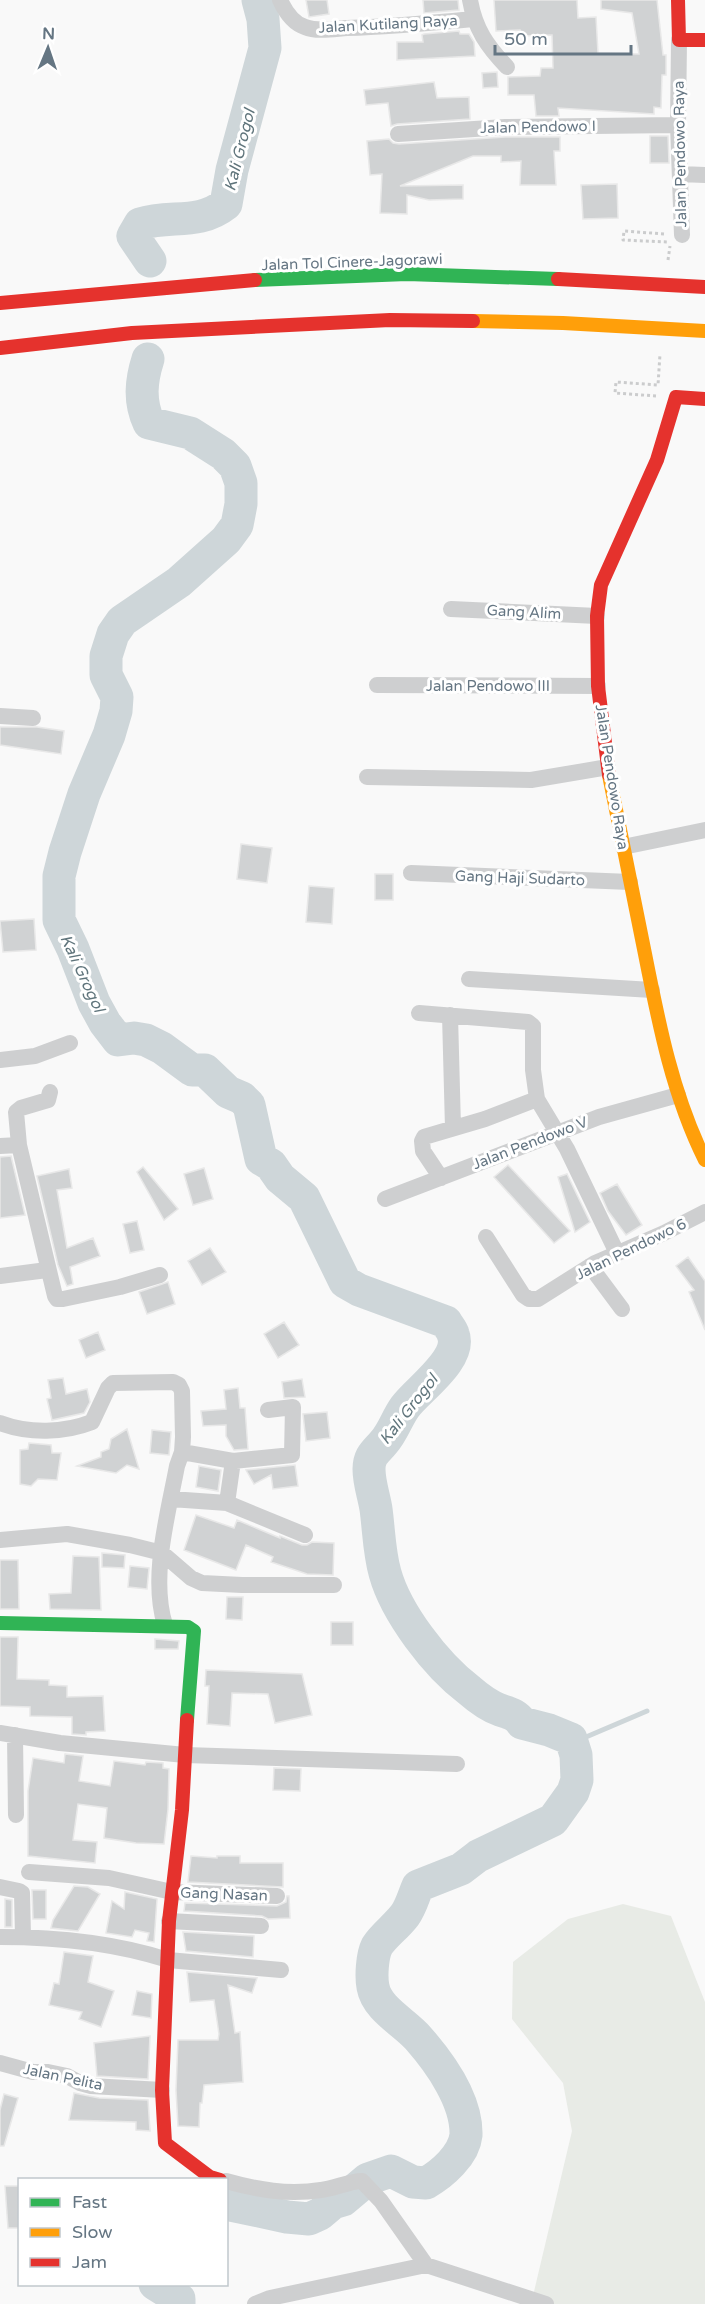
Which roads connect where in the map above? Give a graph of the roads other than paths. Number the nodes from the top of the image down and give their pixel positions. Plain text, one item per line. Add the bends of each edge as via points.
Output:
1 (280, 0) edge
2 (470, 0) edge
3 (678, 0) edge
4 (473, 19) junction
5 (679, 40) junction
6 (705, 40) edge
7 (507, 67) dead end
8 (678, 125) junction
9 (398, 134) dead end
10 (680, 174) junction
11 (705, 175) edge
12 (676, 239) road end
13 (705, 287) edge
14 (0, 303) edge
15 (705, 332) edge
16 (0, 348) edge
17 (705, 399) edge
18 (450, 609) dead end
19 (597, 616) junction
20 (378, 686) dead end
21 (598, 686) junction
22 (0, 716) edge
23 (33, 718) dead end
24 (608, 767) junction
25 (367, 777) dead end
26 (705, 830) edge
27 (623, 847) junction
28 (411, 873) dead end
29 (630, 882) junction
30 (469, 979) dead end
31 (652, 990) junction
32 (419, 1013) dead end
33 (450, 1015) junction
34 (70, 1043) dead end
35 (0, 1060) edge
36 (50, 1092) dead end
37 (678, 1095) junction
38 (537, 1099) junction
39 (697, 1125) edge
40 (453, 1128) junction
41 (558, 1134) junction
42 (19, 1145) junction
43 (0, 1146) edge
44 (705, 1160) edge
45 (441, 1178) junction
46 (385, 1199) dead end
47 (705, 1212) edge
48 (486, 1237) dead end
49 (616, 1252) junction
50 (590, 1266) junction
51 (47, 1270) junction
52 (160, 1275) dead end
53 (0, 1276) edge
54 (622, 1309) dead end
55 (268, 1410) dead end
56 (0, 1423) edge
57 (182, 1452) junction
58 (232, 1461) junction
59 (171, 1499) junction
60 (227, 1503) junction
61 (305, 1535) dead end
62 (0, 1540) edge
63 (162, 1553) junction
64 (334, 1585) dead end
65 (0, 1623) edge
66 (165, 1624) junction
67 (8, 1734) edge
68 (185, 1755) junction
69 (457, 1764) dead end
70 (16, 1815) dead end
71 (29, 1872) dead end
72 (0, 1887) edge
73 (172, 1892) junction
74 (277, 1896) dead end
75 (169, 1921) junction
76 (261, 1926) dead end
77 (0, 1937) edge
78 (22, 1937) junction
79 (168, 1960) junction
80 (281, 1970) dead end
81 (0, 2063) edge
82 (162, 2090) junction
83 (213, 2178) edge
84 (228, 2182) edge
85 (426, 2265) junction
86 (291, 2299) edge
87 (255, 2304) edge
88 (546, 2304) edge

1 - 4 street, Jalan Kutilang Raya via 289,15 306,28 392,27
2 - 4 street
3 - 5 main road, Jalan Pendowo Raya
4 - 7 street via 491,50
5 - 6 main road
5 - 8 street, Jalan Pendowo Raya
8 - 9 street, Jalan Pendowo I via 486,128
8 - 10 street, Jalan Pendowo Raya
10 - 11 street
10 - 12 street, Jalan Pendowo Raya
13 - 14 main road, Jalan Tol Cinere-Jagorawi via 507,275 308,277
15 - 16 main road via 563,323 390,320 132,333
17 - 19 main road, Jalan Pendowo Raya via 676,397 657,460 601,585
18 - 19 street, Gang Alim
19 - 21 main road, Jalan Pendowo Raya
20 - 21 street, Jalan Pendowo III
21 - 24 main road, Jalan Pendowo Raya
22 - 23 street
24 - 25 street via 531,780
24 - 27 main road, Jalan Pendowo Raya
26 - 27 street
27 - 29 main road, Jalan Pendowo Raya
28 - 29 street, Gang Haji Sudarto
29 - 31 main road, Jalan Pendowo Raya
30 - 31 street
31 - 37 main road, Jalan Pendowo Raya
32 - 33 street
33 - 38 street via 528,1022 533,1026
33 - 40 street
34 - 35 street via 35,1056
36 - 42 street via 48,1100 16,1112
37 - 39 main road, Jalan Pendowo Raya
37 - 41 street, Jalan Pendowo V via 599,1117
38 - 40 street
38 - 41 street
39 - 44 main road, Jalan Pendowo Raya
40 - 45 street via 429,1134 422,1142
41 - 45 street, Jalan Pendowo V
41 - 49 street
42 - 43 street
42 - 51 street
45 - 46 street, Jalan Pendowo V
47 - 49 street, Jalan Pendowo 6
48 - 50 street, Jalan Pendowo 6 via 529,1299 538,1299
49 - 50 street, Jalan Pendowo 6
50 - 54 street
51 - 52 street via 57,1299
51 - 53 street
55 - 58 street via 293,1407 293,1454
56 - 57 street via 37,1431 64,1430 92,1422 110,1384 173,1382 182,1391
57 - 58 street
57 - 59 street
58 - 60 street
59 - 60 street
59 - 63 street
60 - 61 street
62 - 63 street via 67,1534
63 - 64 street via 201,1583
63 - 66 street via 160,1593
65 - 66 main road
66 - 68 main road via 194,1631
67 - 68 street
67 - 70 street
68 - 69 street
68 - 73 main road
71 - 73 street, Gang Nasan via 109,1878
72 - 78 street via 22,1893
73 - 74 street, Gang Nasan
73 - 75 main road
75 - 76 street
75 - 79 main road
77 - 78 street
78 - 79 street via 67,1940
79 - 80 street
79 - 82 main road
81 - 82 street, Jalan Pelita via 67,2076 91,2086
82 - 83 main road via 165,2143
84 - 85 street via 262,2191 290,2192 319,2191 362,2181
85 - 86 street
85 - 88 street
86 - 87 street

